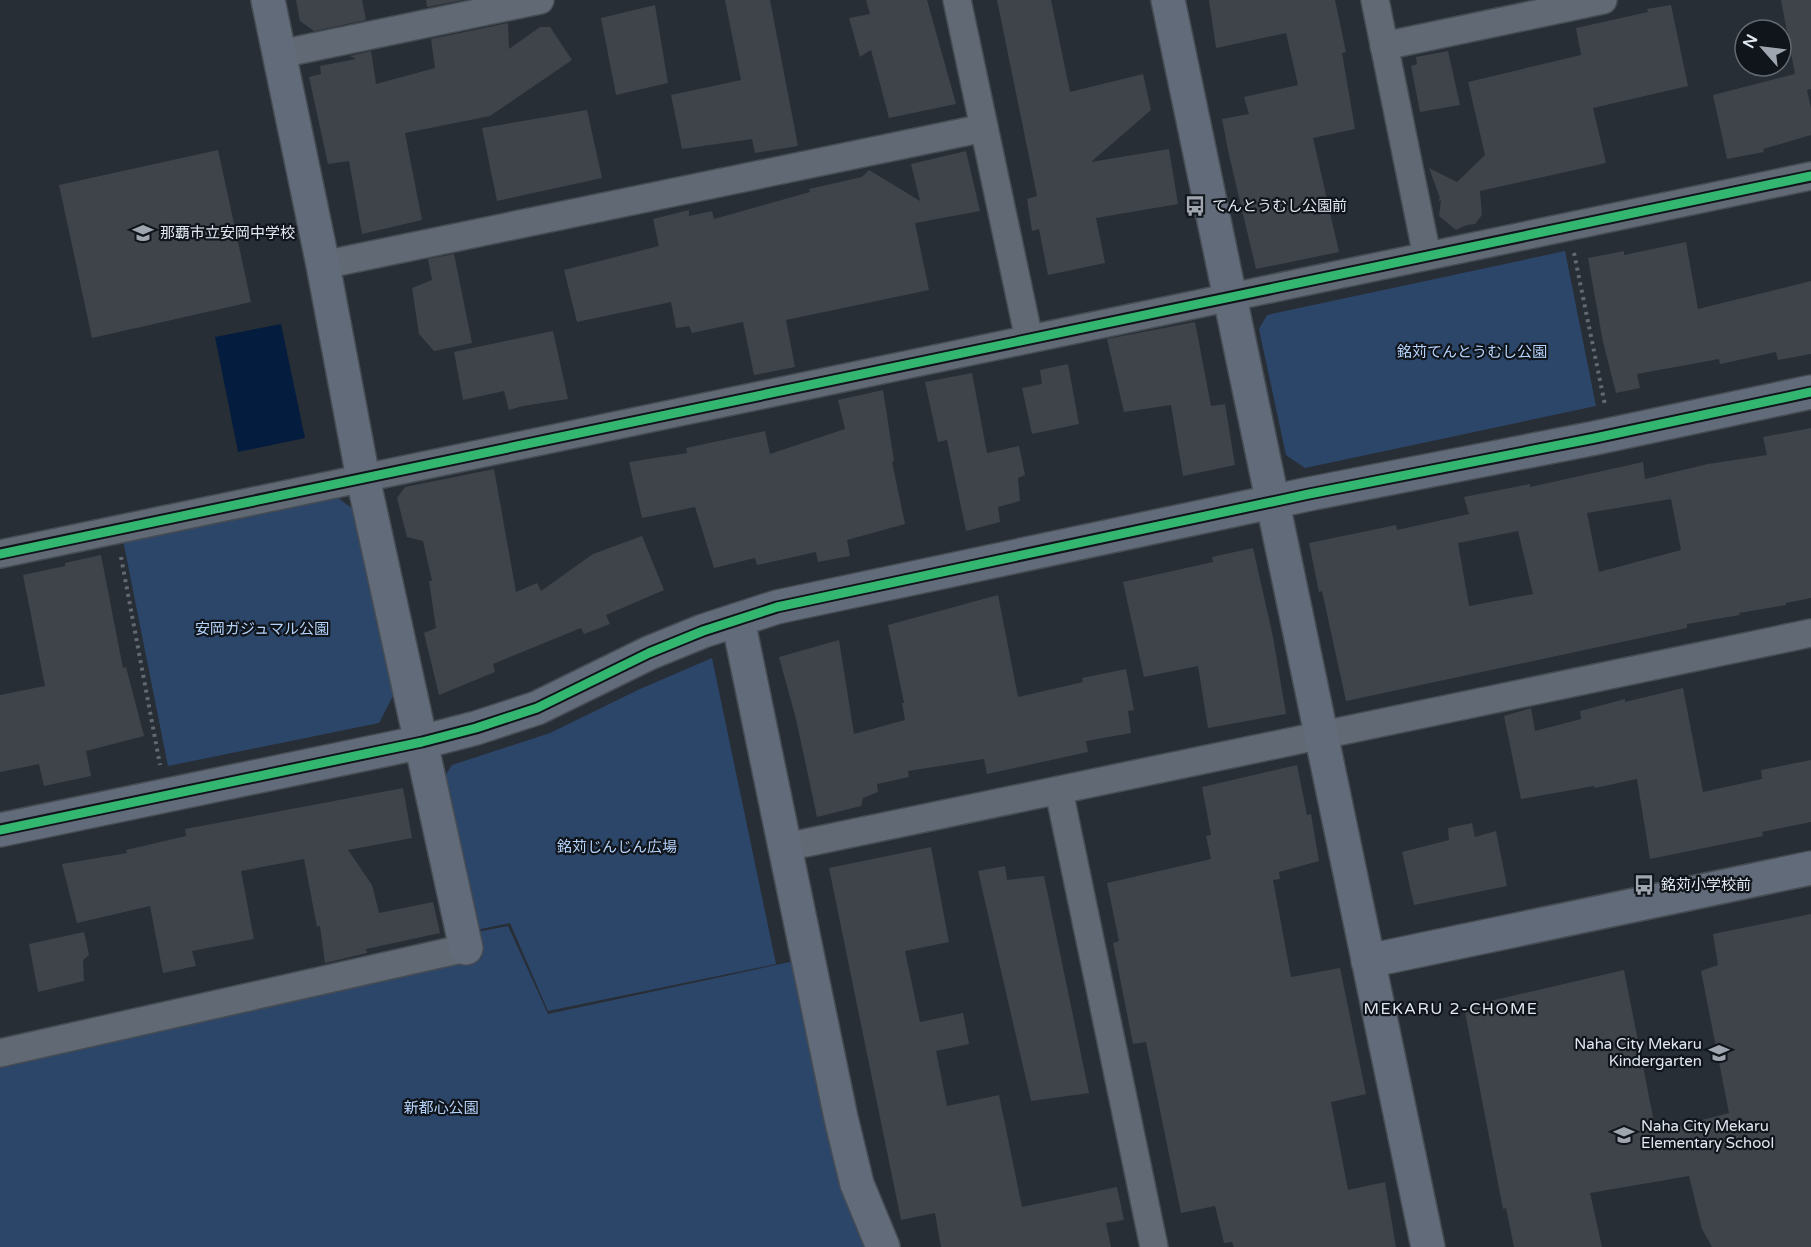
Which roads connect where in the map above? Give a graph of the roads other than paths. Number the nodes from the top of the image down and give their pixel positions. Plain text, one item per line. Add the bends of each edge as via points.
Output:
1 (268, 0) edge
2 (540, 0) edge
3 (957, 0) edge
4 (1168, 0) edge
5 (1375, 0) edge
6 (1603, 0) edge
7 (1384, 46) junction
8 (280, 54) junction
9 (984, 128) junction
10 (1811, 176) edge
11 (1427, 256) junction
12 (323, 265) junction
13 (1230, 297) junction
14 (1029, 339) junction
15 (1811, 392) edge
16 (363, 478) junction
17 (1272, 502) junction
18 (0, 554) edge
19 (738, 620) junction
20 (1811, 633) edge
21 (1322, 735) junction
22 (422, 742) junction
23 (1059, 791) junction
24 (0, 830) edge
25 (786, 847) junction
26 (1811, 868) edge
27 (466, 948) joint
28 (1368, 961) junction
29 (0, 1053) edge
30 (883, 1247) edge
31 (1154, 1247) edge
32 (1428, 1247) edge

1 - 8 street
2 - 8 street
3 - 9 street
4 - 13 street
5 - 7 street
6 - 7 street
7 - 11 street
8 - 12 street
9 - 12 street
9 - 14 street
10 - 11 street
11 - 13 street
12 - 16 street
13 - 14 street
13 - 17 street
14 - 16 street
15 - 17 street
16 - 18 street
16 - 22 street
17 - 19 street via 818,598
17 - 21 street
19 - 22 street via 649,653 537,708
19 - 25 street
20 - 21 street
21 - 23 street
21 - 28 street
22 - 24 street
22 - 27 street
23 - 25 street
23 - 31 street
25 - 30 street via 857,1184
26 - 28 street
27 - 29 street
28 - 32 street

